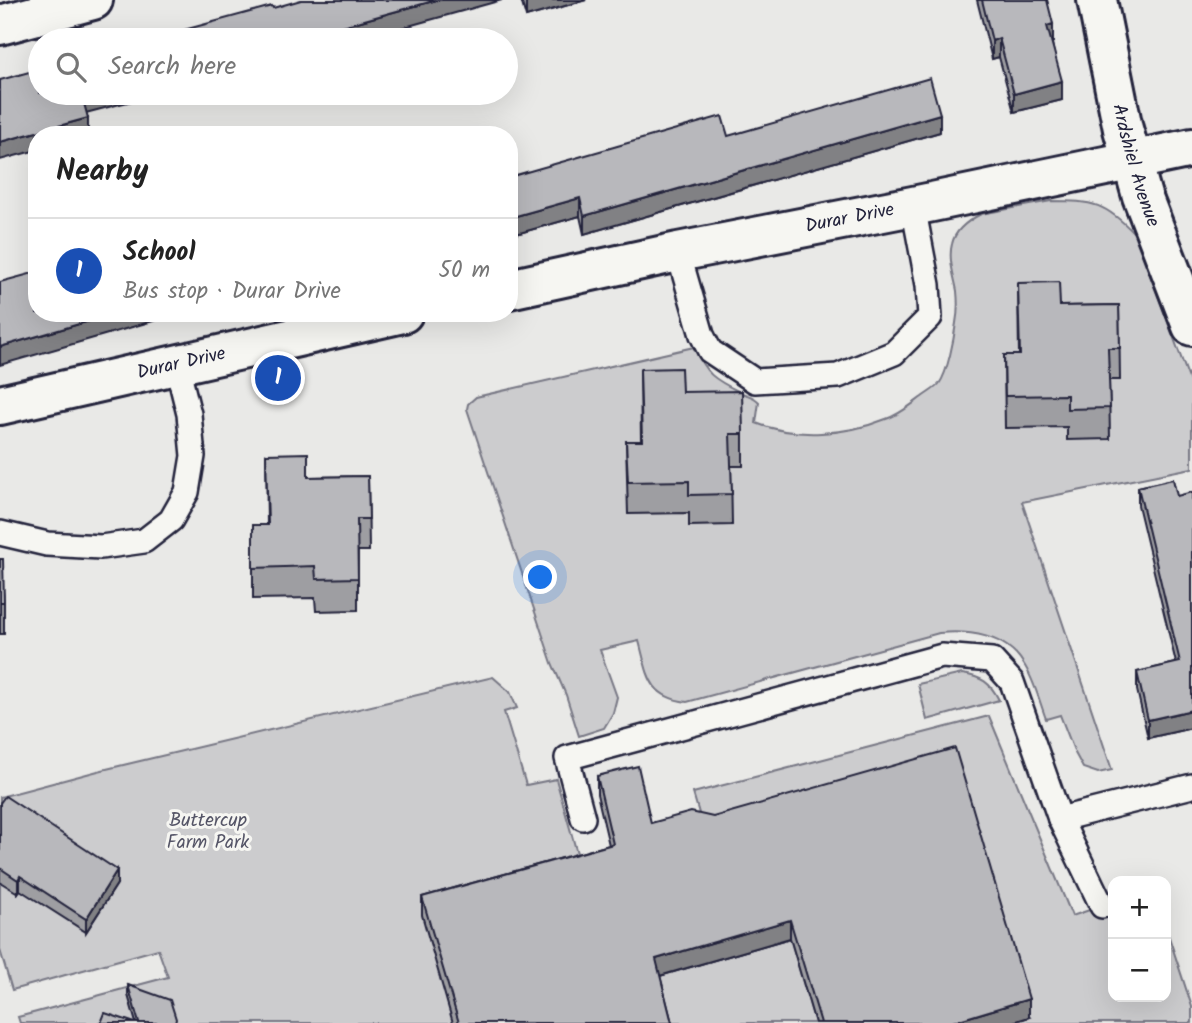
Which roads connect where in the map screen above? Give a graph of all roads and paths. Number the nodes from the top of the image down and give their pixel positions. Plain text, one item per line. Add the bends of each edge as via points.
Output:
1 (93, 0) edge
2 (1097, 0) edge
3 (0, 25) edge
4 (1192, 148) edge
5 (1133, 159) junction
6 (913, 206) junction
7 (678, 252) junction
8 (518, 287) edge
9 (365, 322) edge
10 (1192, 326) edge
11 (177, 366) junction
12 (0, 405) edge
13 (0, 533) edge
14 (1192, 786) edge
15 (583, 818) dead end
16 (1060, 819) junction
17 (1102, 906) dead end

1 - 3 street
2 - 5 street, Ardshiel Avenue
4 - 5 street, Durar Drive
5 - 6 street, Durar Drive
5 - 10 street, Ardshiel Avenue via 1142,196
6 - 7 street, Durar Drive
6 - 7 lane via 930,317 894,353 838,376 755,381 710,351
7 - 8 street, Durar Drive
9 - 11 street, Durar Drive
11 - 12 street, Durar Drive
11 - 13 lane via 190,414 194,456 187,492 171,520 144,541 101,547 47,544
14 - 16 lane
15 - 16 lane via 567,758 942,656 992,660 1012,682
16 - 17 lane

